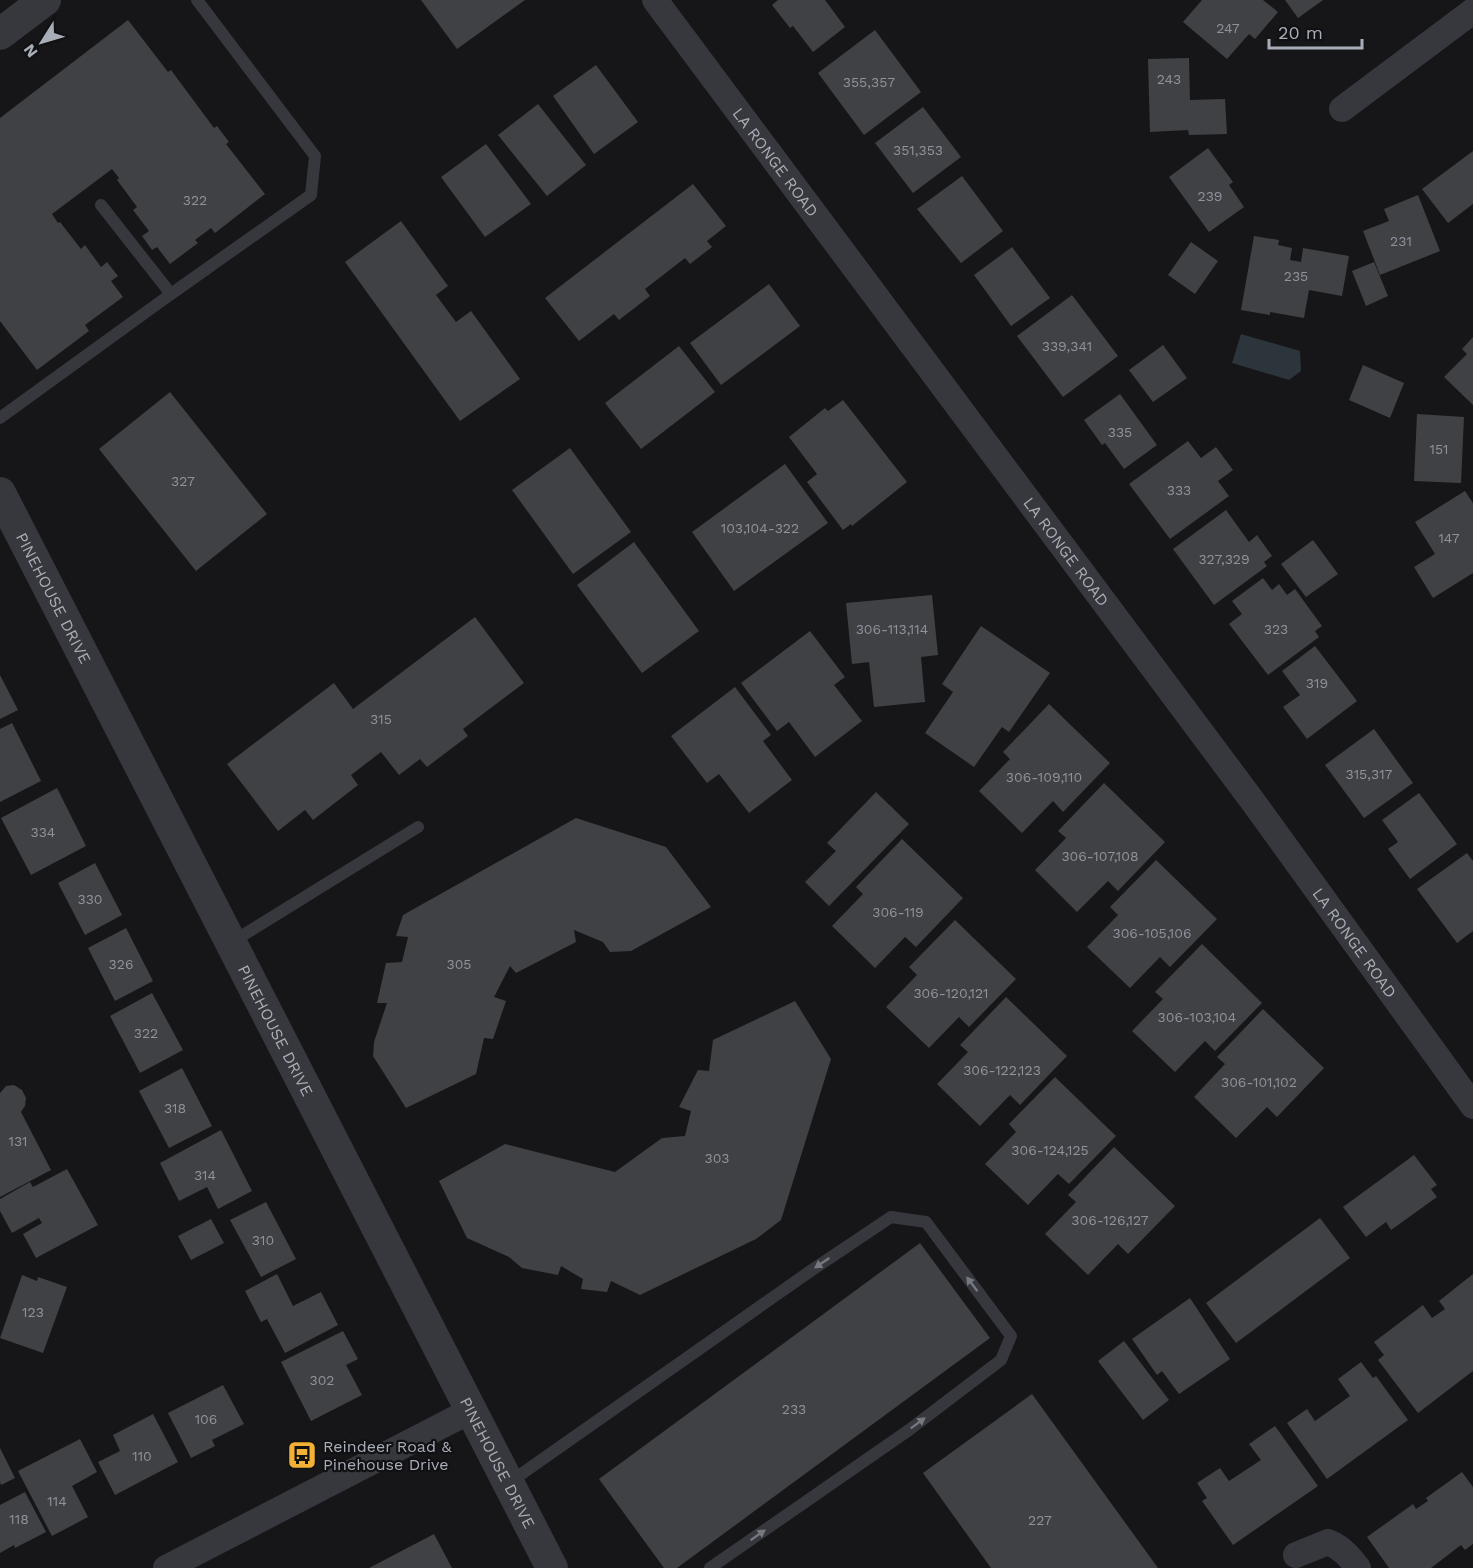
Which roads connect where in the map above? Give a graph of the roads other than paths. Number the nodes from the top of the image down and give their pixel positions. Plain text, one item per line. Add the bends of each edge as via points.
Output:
1 (45, 0) edge
2 (197, 0) edge
3 (655, 0) edge
4 (1473, 10) edge
5 (0, 34) edge
6 (1342, 109) dead end
7 (101, 205) dead end
8 (171, 294) junction
9 (0, 418) edge
10 (0, 493) edge
11 (418, 827) dead end
12 (231, 942) junction
13 (1469, 1093) edge
14 (470, 1411) junction
15 (508, 1483) junction
16 (1296, 1555) dead end
17 (166, 1568) edge
18 (552, 1568) edge
19 (711, 1568) edge
20 (1358, 1568) edge

1 - 5 street
2 - 8 lane via 315,156 311,195
3 - 13 street, LA RONGE ROAD
4 - 6 street
7 - 8 lane
8 - 9 lane
10 - 12 street, PINEHOUSE DRIVE
11 - 12 lane
12 - 14 street, PINEHOUSE DRIVE
14 - 15 street, PINEHOUSE DRIVE
14 - 17 street
15 - 18 street, PINEHOUSE DRIVE
19 -> 15 lane via 909,1430 1000,1360 1011,1336 926,1222 891,1217
16 - 20 street via 1328,1542 1338,1546

